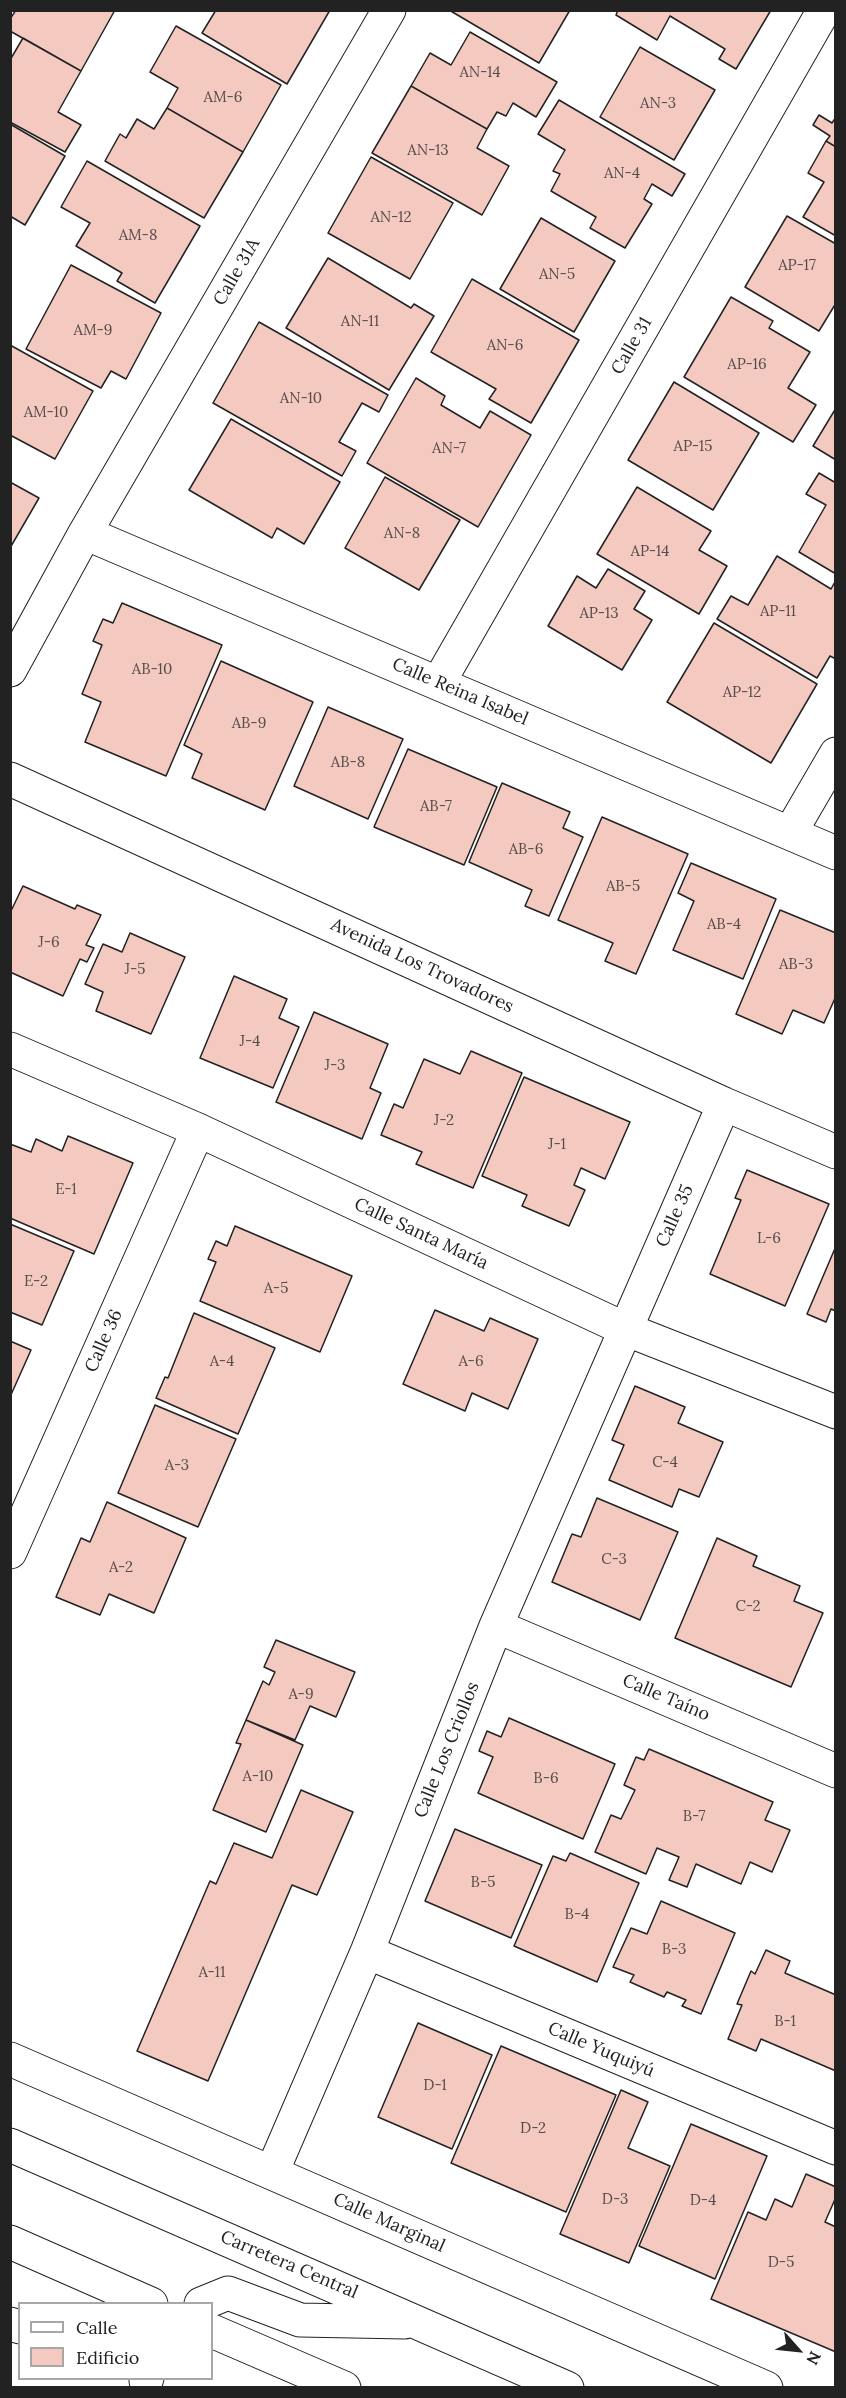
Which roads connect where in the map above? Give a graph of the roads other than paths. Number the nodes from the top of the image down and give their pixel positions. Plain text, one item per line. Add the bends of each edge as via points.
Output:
1 (389, 10) edge
2 (824, 10) edge
3 (84, 533) junction
4 (10, 670) edge
5 (439, 682) junction
6 (836, 754) edge
7 (10, 779) edge
8 (790, 833) junction
9 (836, 853) edge
10 (10, 1049) edge
11 (724, 1104) junction
12 (198, 1130) junction
13 (836, 1152) edge
14 (625, 1329) junction
15 (836, 1412) edge
16 (10, 1552) edge
17 (496, 1626) junction
18 (836, 1771) edge
19 (367, 1952) junction
20 (10, 2059) edge
21 (10, 2145) edge
22 (836, 2148) edge
23 (272, 2172) junction
24 (10, 2242) edge
25 (146, 2302) edge
26 (206, 2302) edge
27 (419, 2322) junction
28 (213, 2331) edge
29 (344, 2388) edge
30 (567, 2388) edge
31 (766, 2388) edge

1 - 3 street, Calle 31A
2 - 5 street, Calle 31
3 - 4 street, Calle 31A
3 - 5 street, Calle Reina Isabel
5 - 8 street, Calle Reina Isabel
6 - 8 street
7 - 11 street, Avenida Los Trovadores
8 - 9 street, Calle Reina Isabel
10 - 12 street, Calle Santa María
11 - 13 street, Avenida Los Trovadores
11 - 14 street, Calle 35
12 - 14 street, Calle Santa María
12 - 16 street, Calle 36
14 - 15 street, Calle Santa María
14 - 17 street, Calle Los Criollos
17 - 18 street, Calle Taíno
17 - 19 street, Calle Los Criollos
19 - 22 street, Calle Yuquiyú
19 - 23 street, Calle Los Criollos
20 - 23 street, Calle Marginal
21 - 27 street, Carretera Central
23 - 31 street, Calle Marginal
24 - 25 street
26 - 27 street via 228,2293 300,2320
27 - 30 street, Carretera Central
28 - 29 street

